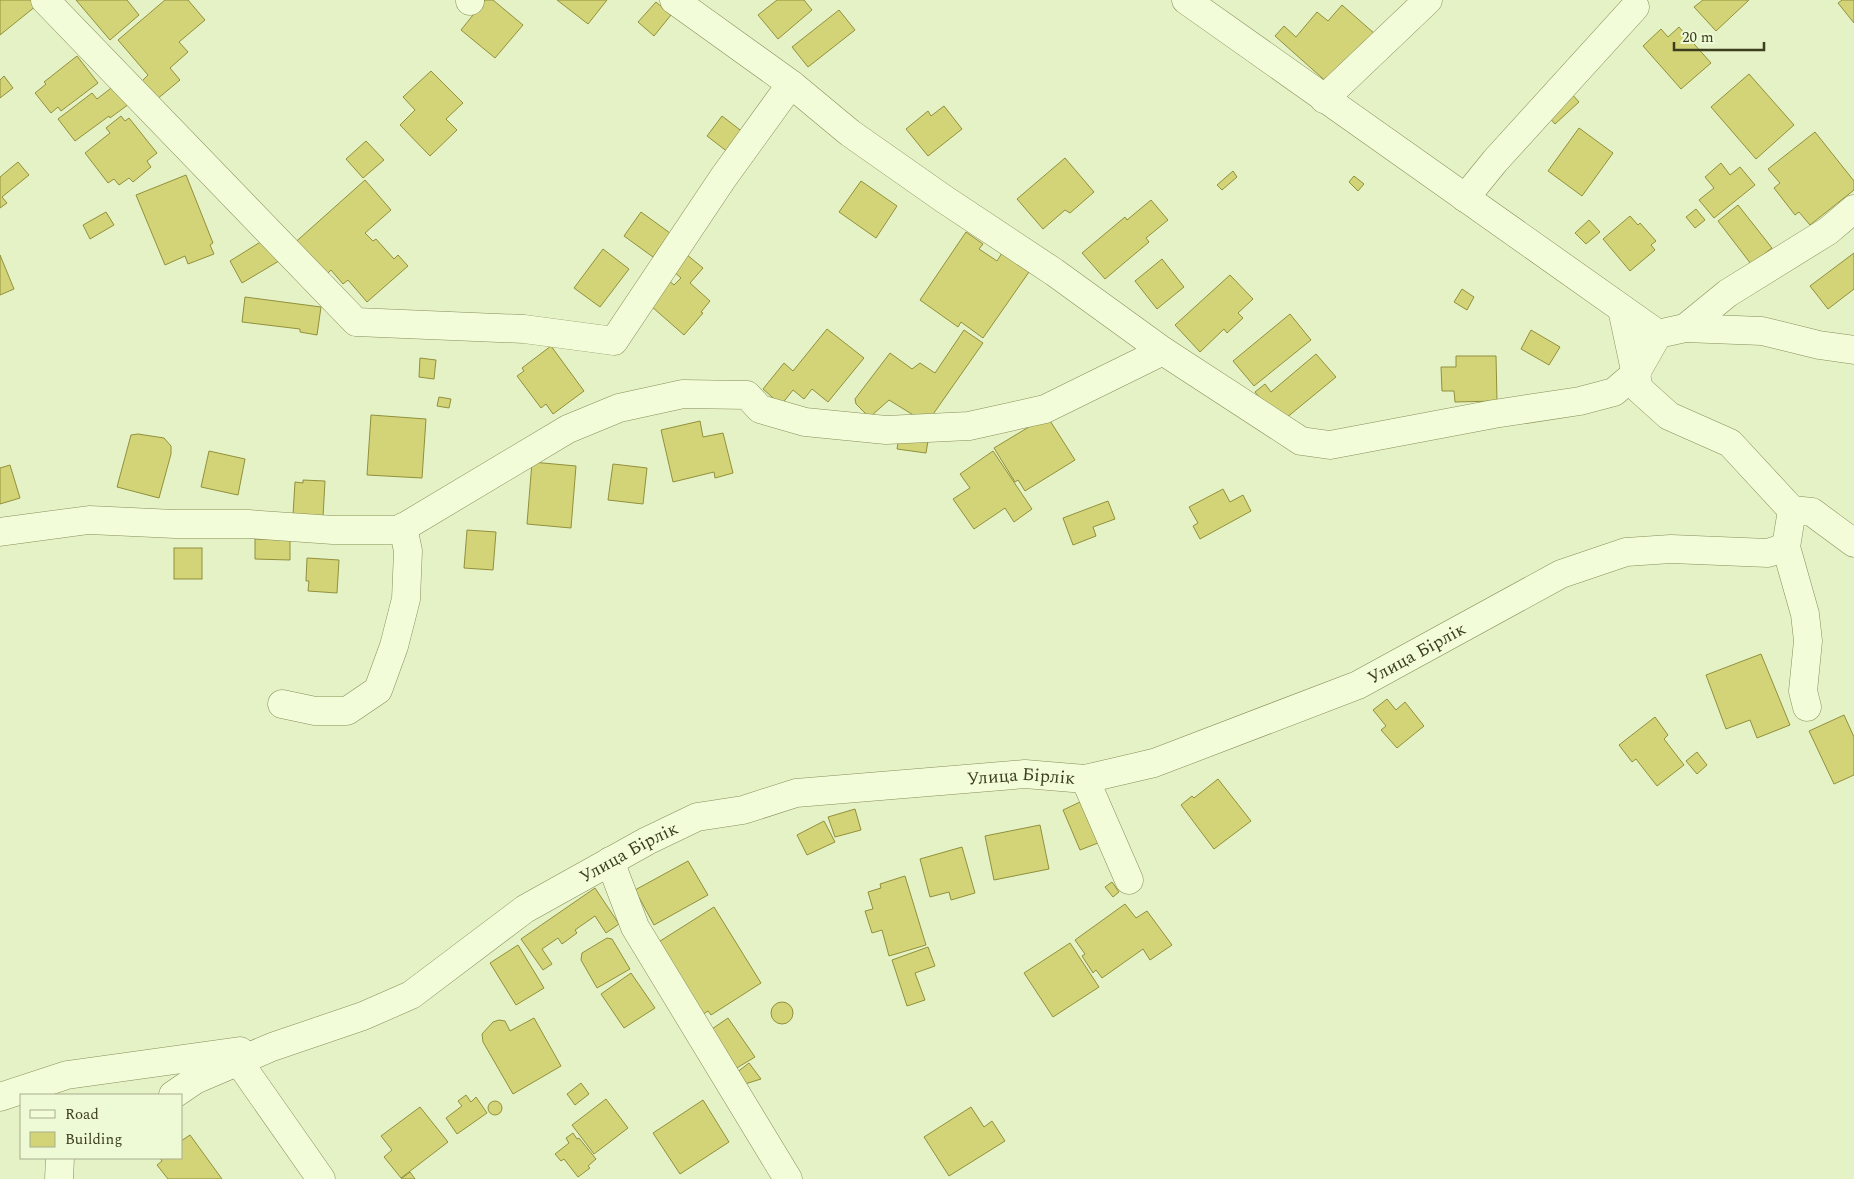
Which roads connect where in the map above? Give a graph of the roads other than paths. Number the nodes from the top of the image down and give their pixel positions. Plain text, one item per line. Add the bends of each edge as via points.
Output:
1 (45, 0) edge
2 (674, 0) edge
3 (1186, 0) edge
4 (1428, 0) edge
5 (1635, 6) dead end
6 (791, 84) junction
7 (1324, 99) junction
8 (1465, 198) junction
9 (1854, 209) edge
10 (1622, 309) junction
11 (1685, 328) junction
12 (1658, 334) junction
13 (1854, 350) edge
14 (1163, 351) junction
15 (1636, 373) junction
16 (1792, 510) junction
17 (403, 528) junction
18 (0, 532) edge
19 (1854, 543) edge
20 (1786, 547) junction
21 (282, 704) dead end
22 (1807, 707) dead end
23 (1085, 779) junction
24 (610, 861) junction
25 (1129, 880) dead end
26 (272, 1047) junction
27 (239, 1062) junction
28 (174, 1094) edge
29 (0, 1097) edge
30 (321, 1179) edge
31 (788, 1179) edge

1 - 6 street via 356,322 524,328 614,341 723,178
2 - 6 street
3 - 7 street
4 - 7 street
5 - 8 street
6 - 14 street via 850,133 1054,272
7 - 8 street
8 - 10 street
9 - 11 street via 1828,231 1728,293
10 - 12 street
10 - 15 street
11 - 12 street
11 - 13 street via 1762,331
12 - 15 street
14 - 15 street via 1301,441 1330,445 1580,401 1614,392
14 - 17 street via 1045,409 969,426 886,430 805,422 760,409 747,395 684,394 619,408 568,429
15 - 16 street via 1639,389 1669,416 1730,443
16 - 19 street via 1812,512
16 - 20 street
17 - 18 street via 333,530 248,524 89,520
17 - 21 street via 408,551 406,599 378,690 347,711 315,711
20 - 22 street via 1805,614 1808,641 1803,691
20 - 23 street, Улица Бірлік via 1768,553 1671,549 1626,552 1561,574 1358,685 1154,763
23 - 24 street, Улица Бірлік via 1026,774 796,793 743,810 697,817
23 - 25 street
24 - 26 street, Улица Бірлік via 525,909 411,995 363,1016
24 - 31 street via 635,927
26 - 27 street
26 - 29 street via 68,1075
27 - 28 street via 195,1080
27 - 30 street

